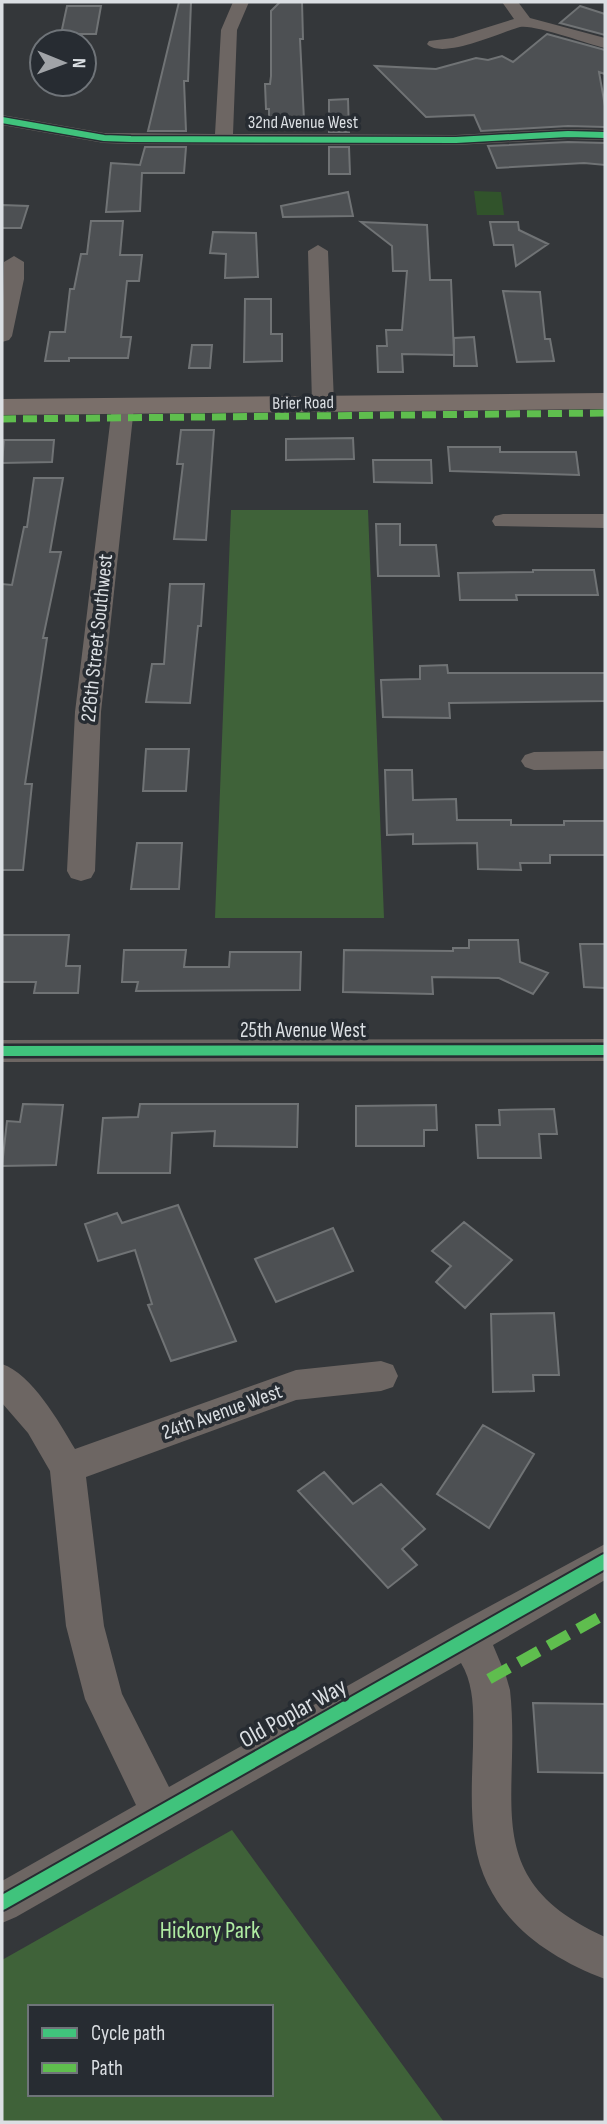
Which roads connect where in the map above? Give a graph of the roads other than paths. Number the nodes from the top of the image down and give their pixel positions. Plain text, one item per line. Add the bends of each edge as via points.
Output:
1 (241, 2) edge
2 (510, 2) edge
3 (524, 21) junction
4 (605, 43) edge
5 (435, 44) dead end
6 (2, 120) edge
7 (605, 135) edge
8 (224, 139) junction
9 (318, 251) dead end
10 (14, 262) dead end
11 (2, 337) edge
12 (605, 401) edge
13 (323, 403) junction
14 (2, 407) edge
15 (122, 407) junction
16 (605, 521) edge
17 (503, 522) dead end
18 (605, 760) edge
19 (534, 761) dead end
20 (80, 871) dead end
21 (605, 1050) edge
22 (2, 1051) edge
23 (381, 1376) dead end
24 (2, 1379) edge
25 (67, 1468) junction
26 (605, 1561) edge
27 (468, 1638) junction
28 (160, 1811) junction
29 (2, 1903) edge
30 (605, 1958) edge

1 - 8 street via 229,30
2 - 3 street
3 - 4 street
3 - 5 street via 453,43
6 - 8 street, 32nd Avenue West via 104,138
7 - 8 street, 32nd Avenue West
9 - 13 street
10 - 11 street
12 - 13 main road, Brier Road
13 - 15 main road, Brier Road
14 - 15 main road, Brier Road
15 - 20 street, 226th Street Southwest via 89,712
16 - 17 street
18 - 19 street
21 - 22 street, 25th Avenue West
23 - 25 street, 24th Avenue West via 296,1385
24 - 25 street via 40,1422
25 - 28 street via 85,1626 101,1687
26 - 27 street, Old Poplar Way
27 - 28 street, Old Poplar Way
27 - 30 street via 489,1679 495,1848 508,1885 560,1936
28 - 29 street, Old Poplar Way

